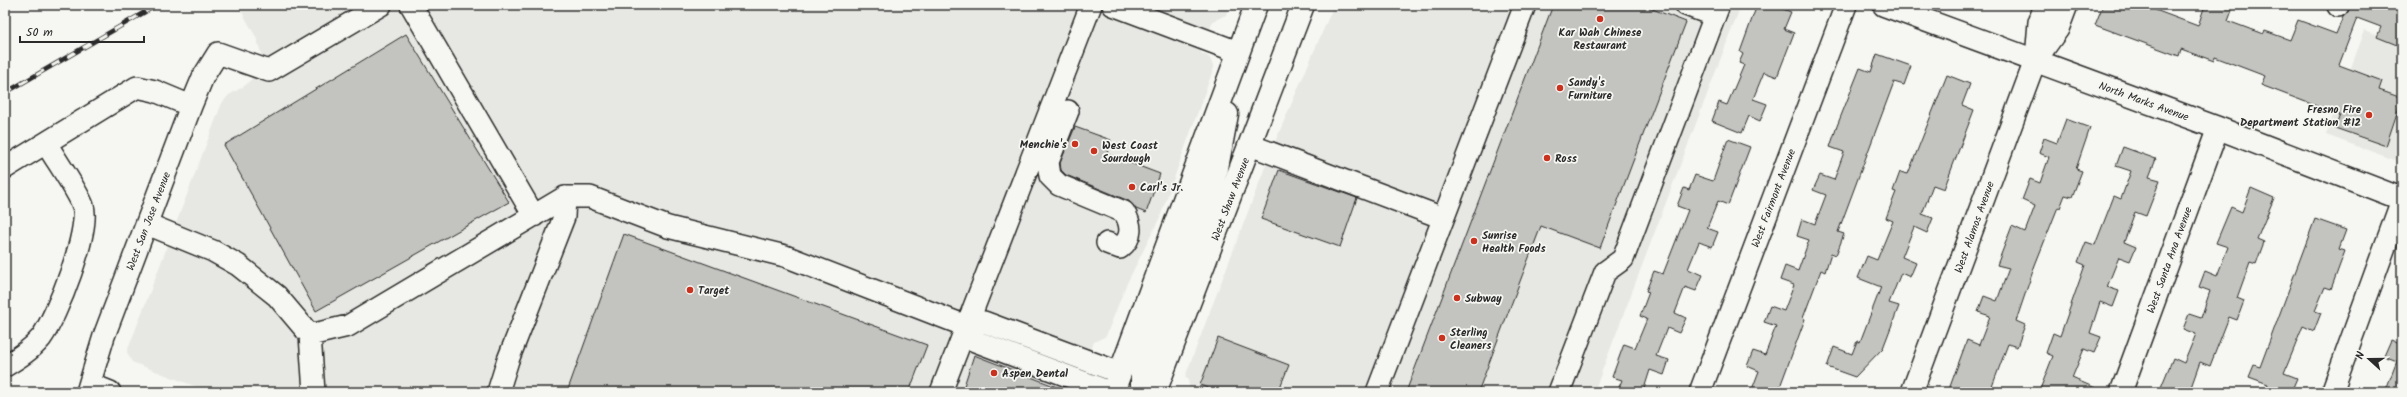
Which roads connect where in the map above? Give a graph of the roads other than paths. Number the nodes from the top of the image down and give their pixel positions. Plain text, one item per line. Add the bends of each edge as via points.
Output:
1 (381, 5) edge
2 (411, 5) edge
3 (1091, 5) edge
4 (1113, 5) edge
5 (1256, 5) edge
6 (1303, 5) edge
7 (1525, 5) edge
8 (1686, 5) edge
9 (1846, 5) edge
10 (2046, 5) edge
11 (2067, 5) edge
12 (1891, 6) edge
13 (1717, 11) edge
14 (1238, 52) junction
15 (2035, 61) junction
16 (191, 106) junction
17 (1068, 111) dead end
18 (2218, 128) junction
19 (46, 143) junction
20 (1250, 145) junction
21 (5, 168) edge
22 (565, 197) junction
23 (2402, 200) edge
24 (534, 216) junction
25 (1443, 218) junction
26 (147, 224) junction
27 (1107, 243) dead end
28 (966, 326) junction
29 (310, 335) junction
30 (5, 366) edge
31 (1118, 387) edge
32 (88, 388) edge
33 (110, 392) edge
34 (314, 392) edge
35 (498, 392) edge
36 (941, 392) edge
37 (1146, 392) edge
38 (1155, 392) edge
39 (1377, 392) edge
40 (1559, 392) edge
41 (1700, 392) edge
42 (1912, 392) edge
43 (2121, 392) edge
44 (2332, 392) edge

1 - 16 street, West San Jose Avenue via 269,71 218,53 203,77
2 - 24 street
3 - 28 street
4 - 14 street
5 - 14 main road
6 - 20 main road, West Shaw Avenue
7 - 25 street
8 - 13 street
9 - 41 street, West Fairmont Avenue
10 - 15 street, West Alamos Avenue via 2039,22
11 - 15 street, West Alamos Avenue via 2058,29
12 - 15 main road, North Marks Avenue
13 - 40 street via 1623,259 1605,272
14 - 31 main road
14 - 37 main road via 1217,168 1142,371 1142,387
15 - 18 main road, North Marks Avenue
15 - 42 street, West Alamos Avenue
16 - 19 street via 155,91 137,87
16 - 26 street, West San Jose Avenue
17 - 27 street via 1048,162 1050,176 1059,185 1124,212 1130,224 1129,238 1120,248
18 - 23 main road, North Marks Avenue
18 - 43 street, West Santa Ana Avenue
19 - 21 street
19 - 30 street via 83,206 85,222 81,243 49,327 29,350
20 - 25 street
20 - 38 main road, West Shaw Avenue
22 - 24 street
22 - 28 street via 590,197 668,227 785,256
22 - 35 street via 564,217
23 - 44 street
24 - 29 street via 348,326
25 - 39 street
26 - 29 street via 192,241 238,265 277,296
26 - 32 street, West San Jose Avenue via 104,336
28 - 31 street via 984,322
28 - 36 street
29 - 34 street
32 - 33 street

